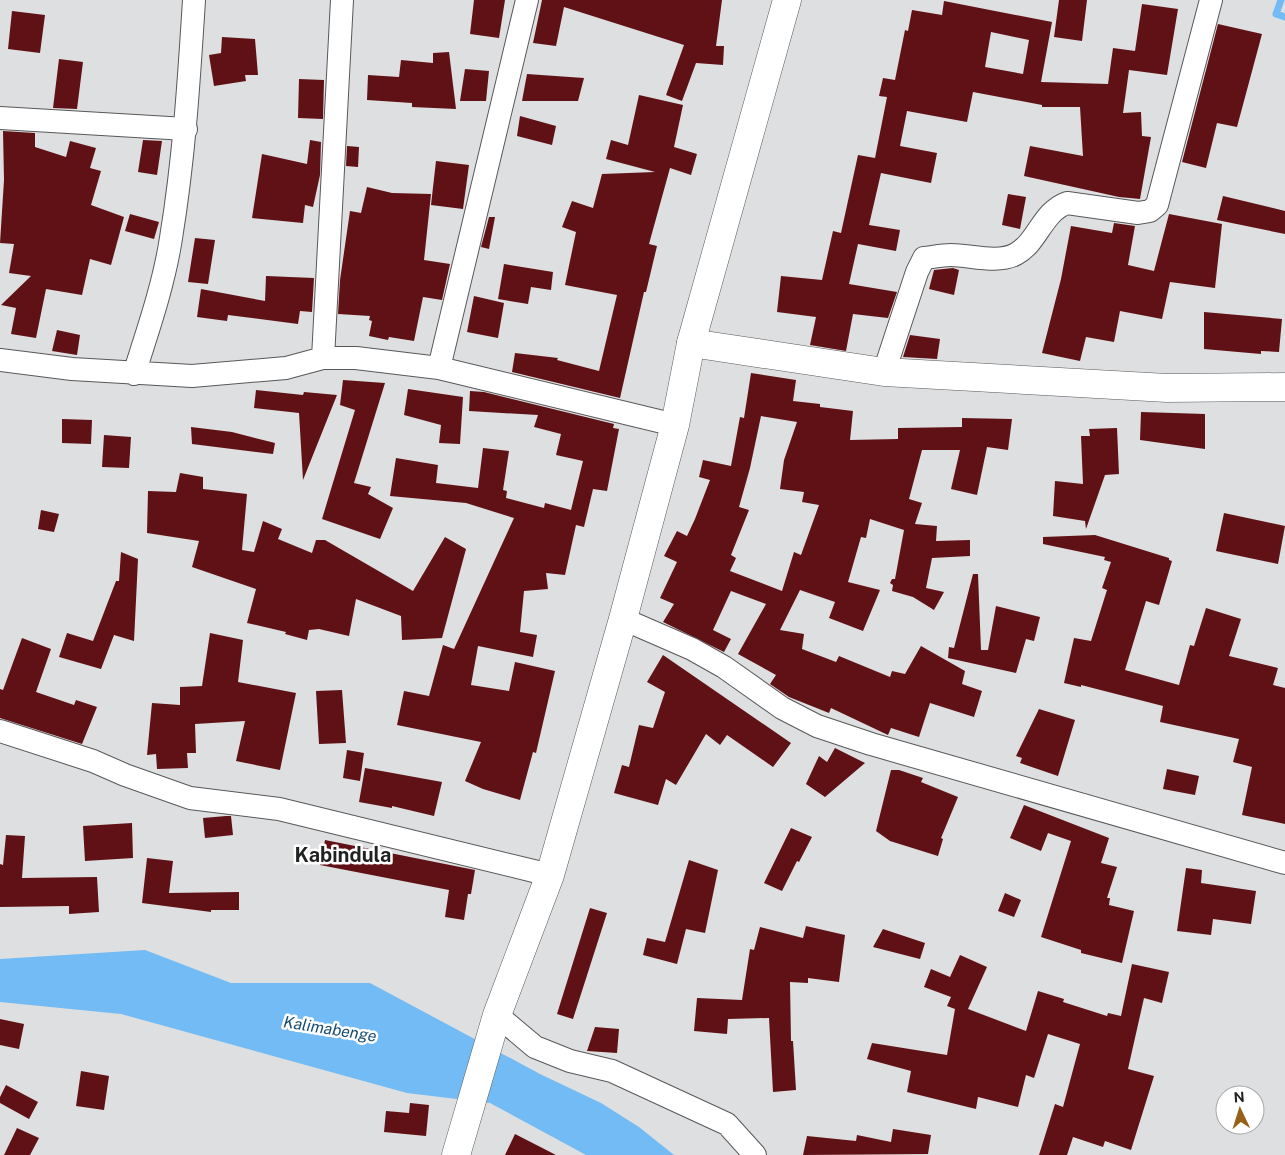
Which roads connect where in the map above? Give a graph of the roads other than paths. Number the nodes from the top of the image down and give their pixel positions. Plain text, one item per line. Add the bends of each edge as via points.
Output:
1 (194, 0) edge
2 (342, 0) edge
3 (527, 0) edge
4 (787, 0) edge
5 (1211, 0) edge
6 (0, 118) edge
7 (186, 129) junction
8 (691, 343) junction
9 (323, 358) junction
10 (0, 360) edge
11 (439, 368) junction
12 (884, 372) junction
13 (134, 374) junction
14 (1285, 388) edge
15 (675, 425) junction
16 (623, 619) junction
17 (0, 731) edge
18 (1285, 863) edge
19 (550, 875) junction
20 (497, 1015) junction
21 (456, 1155) edge
22 (755, 1155) edge

1 - 7 street
2 - 9 street
3 - 11 street
4 - 8 main road
5 - 12 street via 1157,205 1150,211 1138,213 1066,203 1057,206 1015,255 1000,258 951,255 924,258
6 - 7 street
7 - 13 street via 171,240
8 - 12 main road
8 - 15 main road
9 - 11 street via 356,358
9 - 13 street via 277,369 192,376
10 - 13 street
11 - 15 street
12 - 14 main road via 1167,388
15 - 16 main road
16 - 18 street via 692,649 782,708 817,726
16 - 19 main road
17 - 19 street via 93,761 190,798 279,809
19 - 20 main road
20 - 21 main road
20 - 22 street via 535,1047 570,1061 612,1071 727,1124

